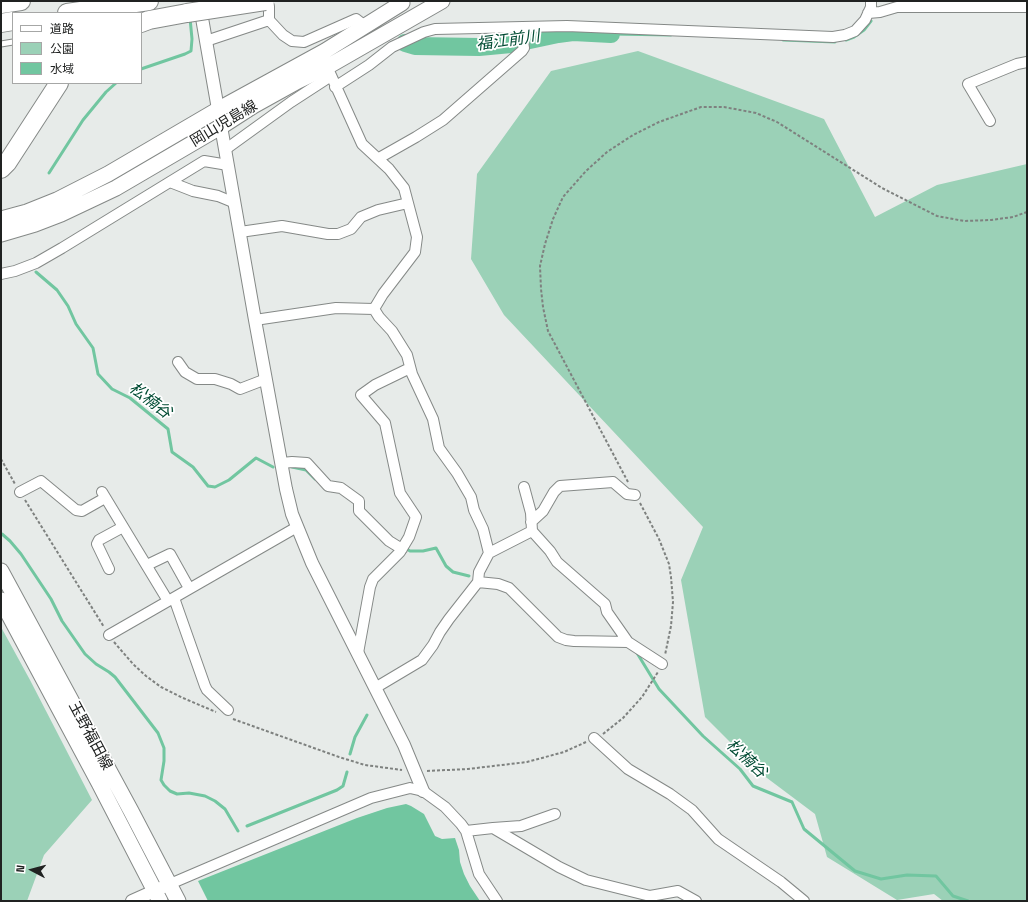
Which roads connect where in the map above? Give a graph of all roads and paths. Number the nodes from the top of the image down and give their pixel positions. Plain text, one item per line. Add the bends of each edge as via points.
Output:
1 (21, 1) edge
2 (149, 1) edge
3 (442, 1) edge
4 (871, 1) edge
5 (402, 3) dead end
6 (1, 4) edge
7 (267, 4) edge
8 (193, 7) edge
9 (1027, 7) edge
10 (73, 12) edge
11 (868, 13) junction
12 (269, 20) junction
13 (12, 21) edge
14 (144, 22) edge
15 (1, 23) edge
16 (365, 26) junction
17 (522, 36) junction
18 (206, 41) junction
19 (12, 42) edge
20 (1, 44) edge
21 (1027, 62) edge
22 (326, 66) junction
23 (58, 84) edge
24 (335, 87) junction
25 (219, 109) junction
26 (990, 121) dead end
27 (222, 126) junction
28 (226, 150) junction
29 (379, 158) junction
30 (228, 165) junction
31 (1, 170) edge
32 (170, 182) junction
33 (408, 202) junction
34 (235, 203) junction
35 (1027, 212) edge
36 (1, 219) edge
37 (240, 232) junction
38 (1, 234) edge
39 (1, 274) edge
40 (374, 309) junction
41 (256, 320) junction
42 (178, 362) dead end
43 (410, 368) junction
44 (266, 379) junction
45 (1, 459) edge
46 (282, 464) junction
47 (524, 487) dead end
48 (20, 492) junction
49 (635, 495) junction
50 (123, 527) junction
51 (296, 527) junction
52 (532, 527) junction
53 (402, 550) junction
54 (489, 553) junction
55 (146, 565) junction
56 (109, 569) dead end
57 (1, 572) edge
58 (478, 582) junction
59 (189, 588) junction
60 (1, 600) edge
61 (171, 600) junction
62 (109, 635) junction
63 (628, 642) junction
64 (358, 653) junction
65 (662, 664) junction
66 (375, 688) junction
67 (225, 713) junction
68 (594, 738) junction
69 (416, 772) junction
70 (423, 791) junction
71 (555, 814) dead end
72 (493, 828) junction
73 (466, 831) junction
74 (170, 884) junction
75 (158, 896) edge
76 (132, 901) edge
77 (178, 901) edge
78 (497, 901) edge
79 (696, 901) edge
80 (804, 901) edge

1 - 6 highway
2 - 10 highway
3 - 22 main road, 岡山児島線
4 - 11 street
5 - 16 main road, 岡山児島線
7 - 8 highway, bridge
7 - 12 street
8 - 14 highway
8 - 18 street
9 - 11 street via 897,7
11 - 17 street via 855,31 833,37 567,26
12 - 16 street via 292,41 304,42 356,19
12 - 18 street
13 - 15 highway
16 - 22 main road, 岡山児島線
17 - 24 street via 435,29 424,32 392,47
17 - 29 street via 522,51 443,120
18 - 25 street
19 - 20 lane
21 - 26 street via 968,84
22 - 24 street
22 - 25 main road, 岡山児島線
22 - 27 main road, 岡山児島線
22 - 28 street via 291,102
23 - 31 highway
24 - 29 street via 362,144
25 - 27 street
25 - 36 main road, 岡山児島線 via 108,174 57,200
27 - 28 street
27 - 38 main road, 岡山児島線 via 116,188 61,214
28 - 30 street
29 - 33 street via 404,188
30 - 32 street via 204,161
30 - 34 street
32 - 34 street
32 - 39 street via 36,263
33 - 37 street via 361,217 351,229 338,234 282,226
33 - 40 street via 417,237 415,252
34 - 37 street
35 - 49 path via 991,220 964,221 937,216 882,188 777,122 724,107 701,107 659,122 607,152 563,197 545,244 540,266 541,289 548,331
37 - 41 street
40 - 41 street via 336,308
40 - 43 street via 407,355
41 - 44 street
42 - 44 street via 185,372 197,380 215,379 240,389
43 - 53 street via 375,385 361,395 385,423 400,493 416,517
43 - 54 street via 433,419 439,448 471,497
44 - 46 street
45 - 48 path
46 - 51 street
46 - 53 street via 307,463 328,486 341,488 359,501 359,511 389,541
47 - 52 street
48 - 50 street via 40,481 76,510 82,511 103,495
48 - 62 path
49 - 52 street via 627,494 613,482 560,486
49 - 65 path via 659,539 669,564 673,602 669,640
50 - 55 street
50 - 56 street via 99,540 97,544
51 - 59 street
51 - 64 street
52 - 54 street
52 - 63 street via 557,562 605,604 607,612
53 - 64 street via 374,578 370,586
54 - 58 street via 479,572
55 - 59 street via 170,554
55 - 61 street
57 - 74 main road, 玉野福田線
58 - 63 street via 509,588 558,637 574,641
58 - 66 street via 422,660
59 - 61 street
60 - 75 main road, 玉野福田線
61 - 62 street
61 - 67 street via 205,686
62 - 67 path via 133,664 161,687
63 - 65 street
64 - 66 street
65 - 68 path via 642,697 623,718
66 - 69 street
67 - 69 path via 364,765
68 - 69 path via 564,752 527,762
68 - 80 street via 628,769 692,810 718,838
69 - 70 street
70 - 73 street via 445,807
70 - 74 street via 410,788 372,798
71 - 72 street via 521,826
72 - 73 street
72 - 79 street via 586,880 650,896 678,891
73 - 78 street via 479,874
74 - 75 street
74 - 77 main road, 玉野福田線
75 - 76 street

